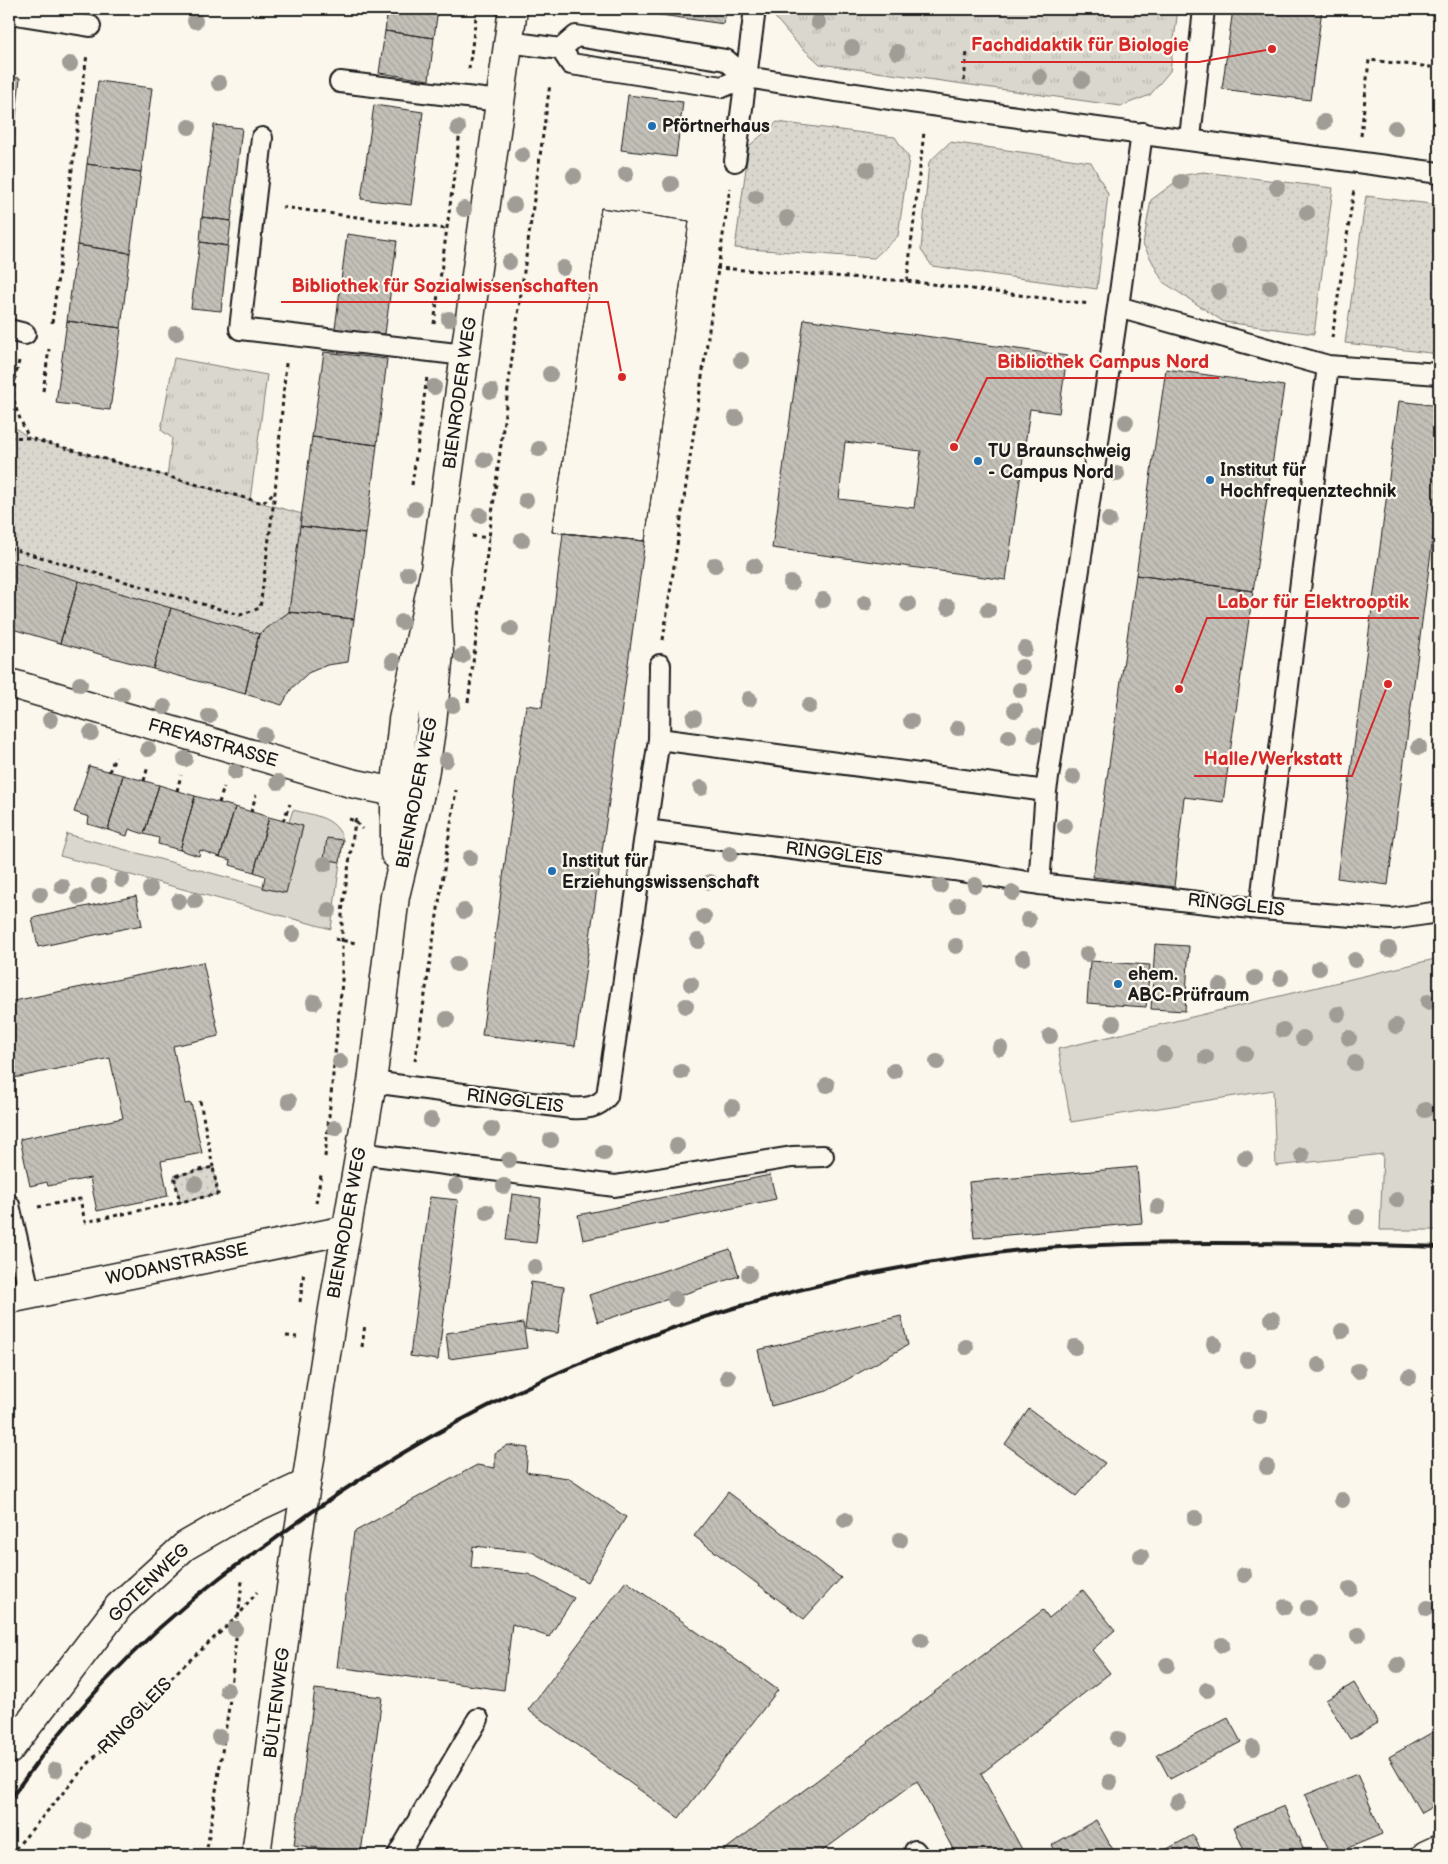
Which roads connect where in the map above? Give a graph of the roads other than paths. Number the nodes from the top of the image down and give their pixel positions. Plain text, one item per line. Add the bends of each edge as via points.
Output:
1 (512, 9) edge
2 (755, 9) edge
3 (1204, 9) edge
4 (9, 13) edge
5 (90, 26) road end
6 (508, 42) junction
7 (558, 49) junction
8 (746, 77) junction
9 (340, 82) dead end
10 (500, 101) junction
11 (1142, 133) junction
12 (262, 138) dead end
13 (1190, 138) junction
14 (735, 161) road end
15 (1439, 173) edge
16 (1118, 308) junction
17 (465, 356) junction
18 (1328, 366) junction
19 (1439, 374) edge
20 (660, 665) road end
21 (9, 683) edge
22 (659, 739) junction
23 (1046, 790) junction
24 (407, 795) junction
25 (646, 830) junction
26 (1039, 884) junction
27 (1260, 909) junction
28 (1439, 912) edge
29 (384, 1084) junction
30 (359, 1153) junction
31 (823, 1156) dead end
32 (10, 1209) edge
33 (346, 1230) junction
34 (19, 1297) edge
35 (306, 1484) junction
36 (296, 1550) joint
37 (478, 1720) dead end
38 (9, 1750) edge
39 (1439, 1849) edge
40 (256, 1855) edge
41 (398, 1855) edge
42 (1426, 1855) edge

1 - 6 main road, BIENRODER WEG
2 - 8 lane
3 - 13 lane
4 - 5 lane
6 - 7 lane
6 - 10 main road, BIENRODER WEG
7 - 8 lane via 572,64 722,86
7 - 8 lane via 576,36 726,60
8 - 11 lane via 927,106
8 - 14 lane
9 - 10 lane
10 - 17 main road, BIENRODER WEG
11 - 13 lane
11 - 16 lane
12 - 17 lane via 240,329
13 - 15 lane
16 - 18 lane
16 - 23 lane
17 - 24 main road, BIENRODER WEG via 435,570 403,720
18 - 19 lane
18 - 27 lane
20 - 22 lane
21 - 24 main road, FREYASTRASSE via 359,785
22 - 23 lane
22 - 25 lane
23 - 26 lane
24 - 29 main road, BIENRODER WEG via 395,896
25 - 26 lane, RINGGLEIS
25 - 29 lane, RINGGLEIS via 609,1090 603,1100 589,1108 571,1108
26 - 27 lane, RINGGLEIS
27 - 28 lane, RINGGLEIS via 1392,919
29 - 30 main road, BIENRODER WEG
30 - 31 lane via 614,1186 792,1157
30 - 33 main road, BIENRODER WEG
32 - 34 lane
33 - 34 main road, WODANSTRASSE
33 - 35 main road, BIENRODER WEG
35 - 36 main road, BIENRODER WEG
35 - 38 main road, GOTENWEG via 237,1516 185,1546 119,1606
36 - 40 main road, BÜLTENWEG
37 - 41 lane
39 - 42 main road

